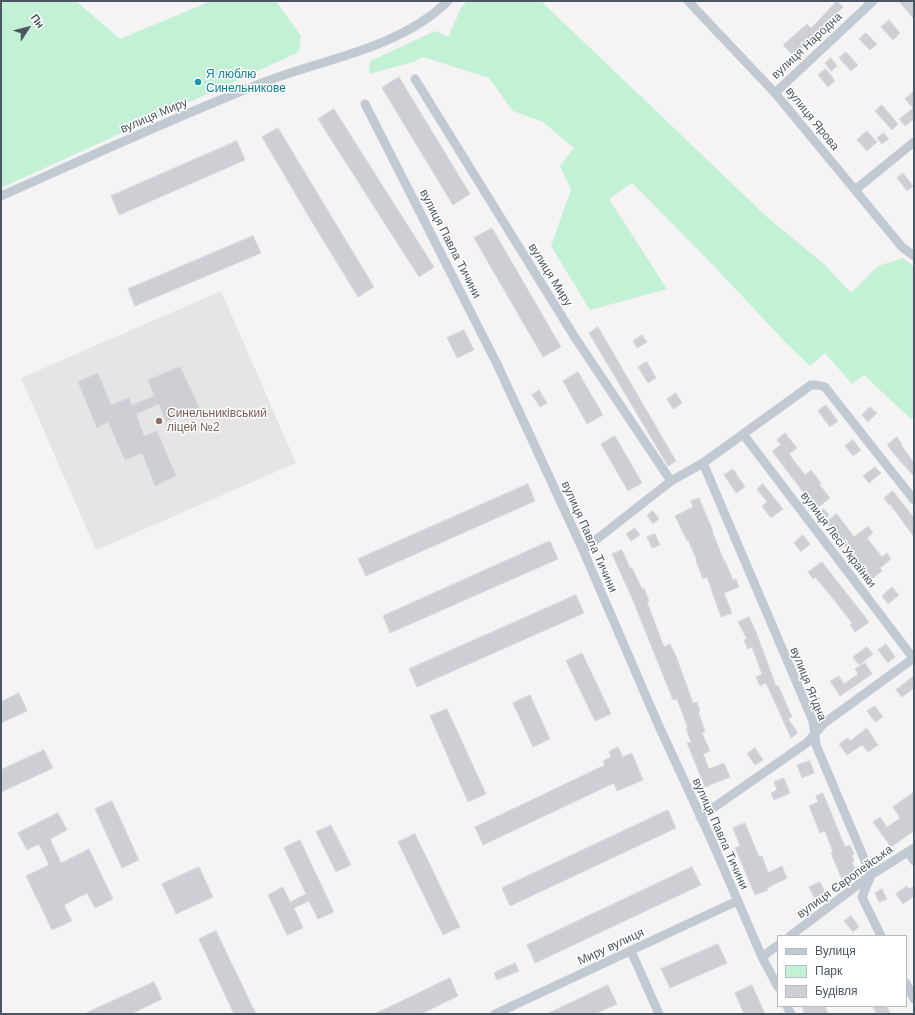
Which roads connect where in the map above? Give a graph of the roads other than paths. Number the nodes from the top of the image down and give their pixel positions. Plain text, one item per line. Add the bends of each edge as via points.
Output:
1 (448, 1) edge
2 (688, 1) edge
3 (873, 1) edge
4 (415, 79) dead end
5 (775, 93) junction
6 (365, 104) dead end
7 (914, 142) edge
8 (855, 190) junction
9 (1, 196) edge
10 (914, 256) edge
11 (743, 434) junction
12 (702, 463) junction
13 (671, 480) junction
14 (914, 500) edge
15 (584, 550) junction
16 (914, 659) edge
17 (815, 733) junction
18 (700, 817) junction
19 (911, 850) edge
20 (914, 861) edge
21 (871, 875) junction
22 (737, 901) junction
23 (791, 935) edge
24 (881, 935) edge
25 (777, 946) edge
26 (631, 951) junction
27 (762, 957) junction
28 (777, 985) edge
29 (907, 985) edge
30 (914, 999) edge
31 (495, 1014) edge
32 (659, 1014) edge

1 - 9 street, вулиця Миру via 432,15 398,34 262,84
2 - 5 street, вулиця Ярова
3 - 5 street, вулиця Народна
4 - 13 street, вулиця Миру via 574,336
5 - 8 street, вулиця Ярова
6 - 15 street, вулиця Павла Тичини via 497,364
7 - 8 street
8 - 10 street, вулиця Ярова via 902,247
11 - 12 street
11 - 14 street via 811,385 825,387
11 - 16 street, вулиця Лесі Українки
12 - 13 street
12 - 17 street, вулиця Ягідна
13 - 15 street
15 - 18 street, вулиця Павла Тичини
16 - 17 street via 823,724
17 - 18 street via 808,742
17 - 21 street, вулиця Ягідна via 816,745
18 - 22 street, вулиця Павла Тичини
19 - 20 street
19 - 21 street, вулиця Європейська
21 - 23 street, вулиця Європейська
21 - 24 street via 862,897
22 - 26 street, Миру вулиця
22 - 27 street, вулиця Павла Тичини
25 - 27 street
26 - 31 street, Миру вулиця
26 - 32 street
27 - 28 street, вулиця Павла Тичини
29 - 30 street

